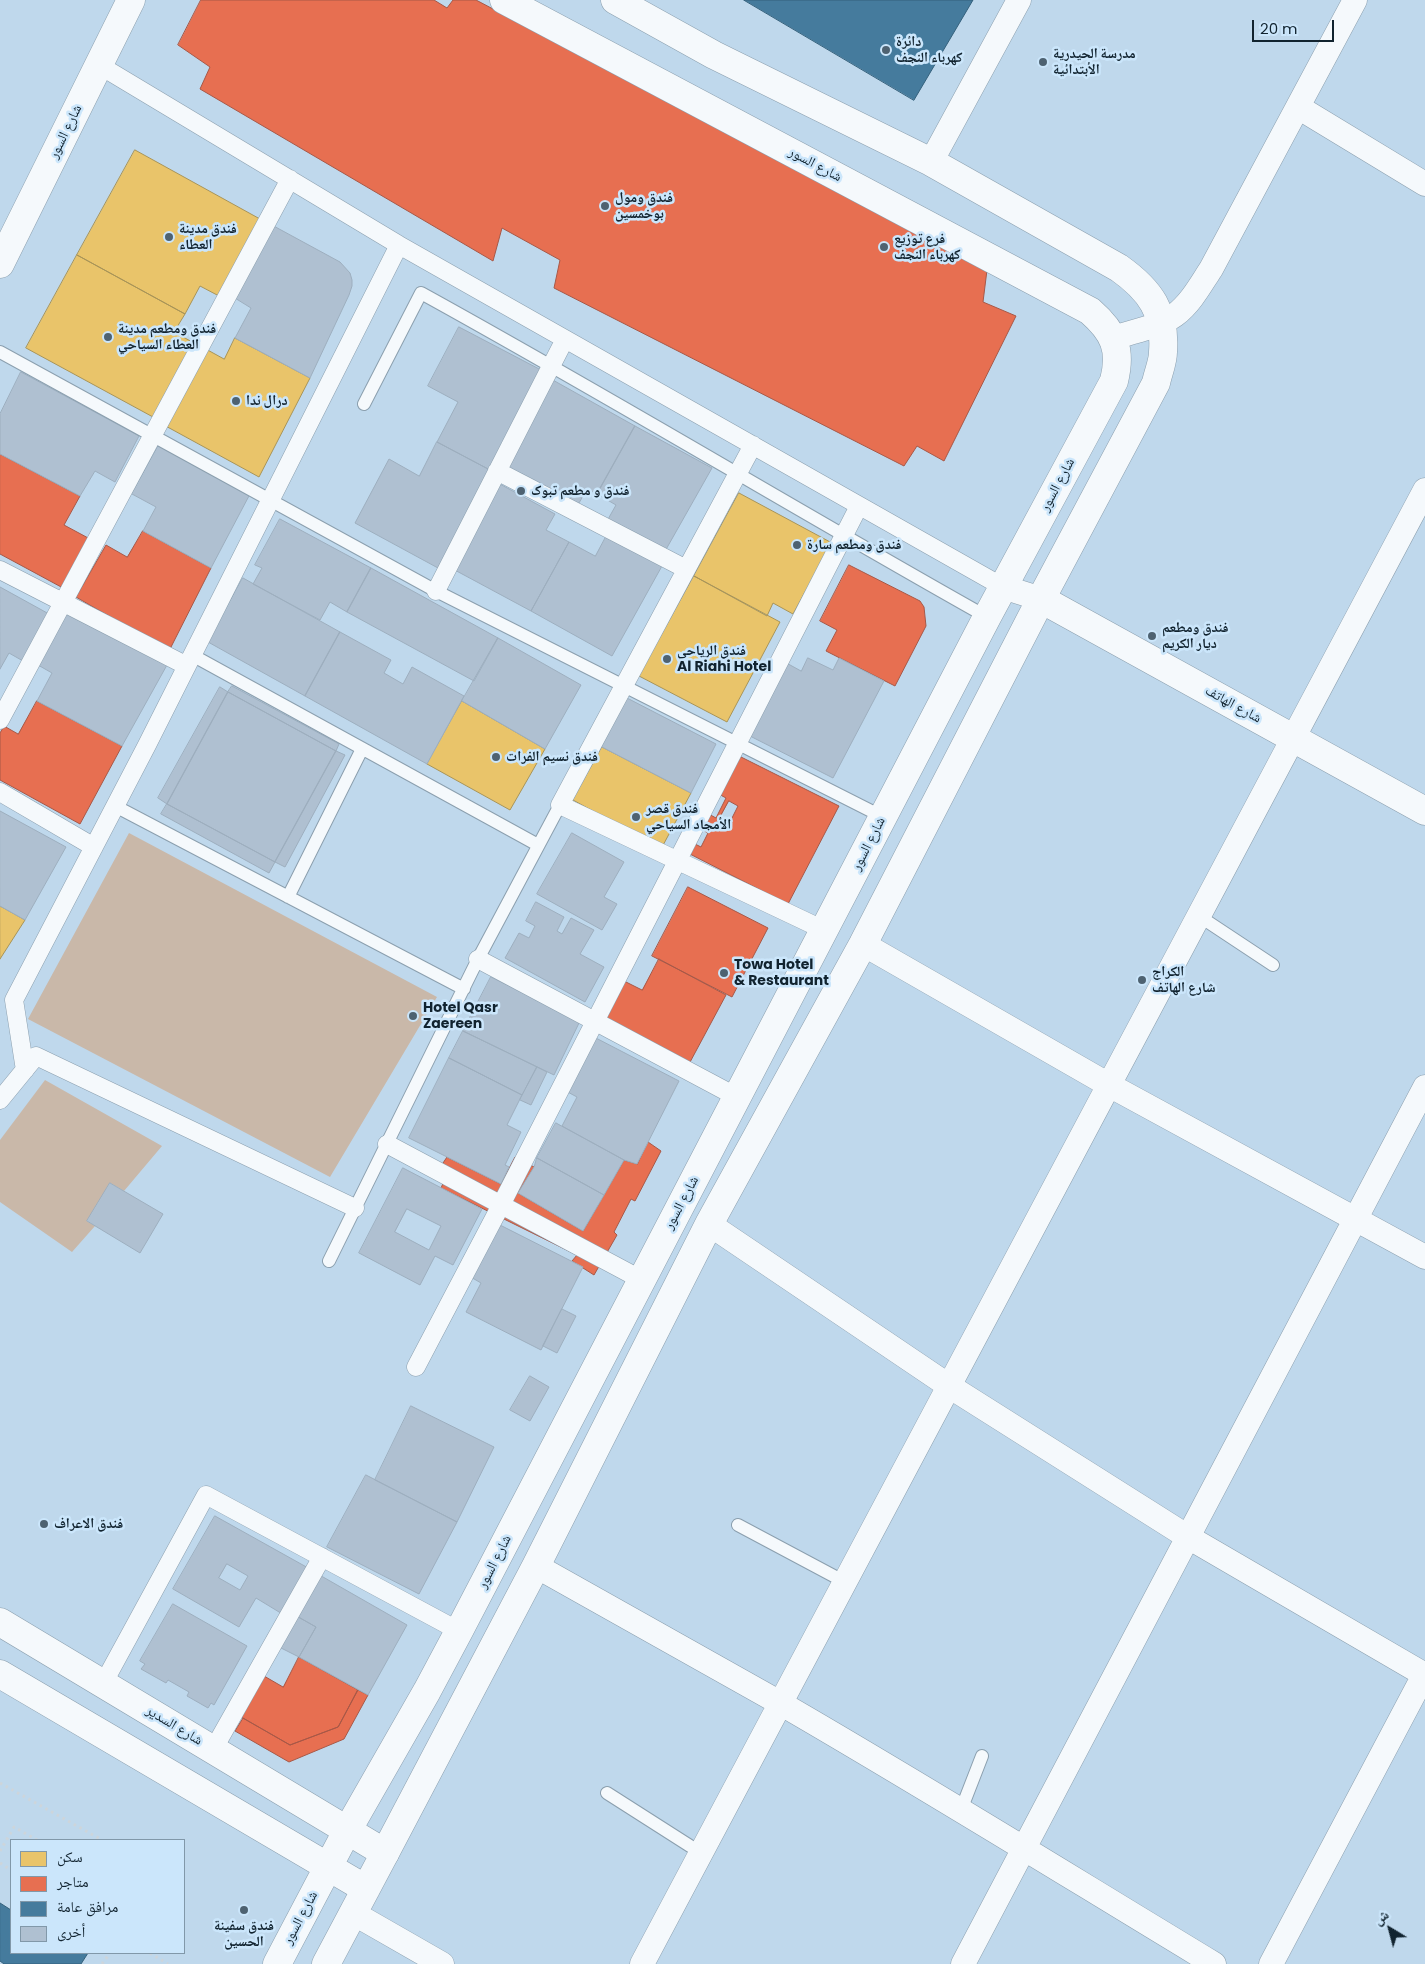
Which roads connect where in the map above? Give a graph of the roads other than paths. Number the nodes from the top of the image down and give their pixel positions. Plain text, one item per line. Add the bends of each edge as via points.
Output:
1 (131, 0) edge
2 (504, 0) edge
3 (615, 0) edge
4 (1020, 0) edge
5 (1355, 0) edge
6 (99, 65) junction
7 (1298, 107) junction
8 (931, 162) junction
9 (290, 179) junction
10 (1425, 184) edge
11 (399, 245) junction
12 (0, 264) edge
13 (1162, 322) junction
14 (1114, 338) junction
15 (564, 339) junction
16 (0, 352) edge
17 (551, 364) junction
18 (364, 404) dead end
19 (152, 435) junction
20 (753, 445) junction
21 (497, 471) junction
22 (737, 474) junction
23 (1425, 490) edge
24 (270, 500) junction
25 (859, 506) junction
26 (844, 536) junction
27 (686, 569) junction
28 (0, 570) edge
29 (1003, 587) junction
30 (436, 591) junction
31 (1041, 599) junction
32 (63, 602) junction
33 (987, 617) junction
34 (189, 660) junction
35 (624, 686) junction
36 (0, 720) edge
37 (1293, 738) junction
38 (737, 743) junction
39 (362, 749) junction
40 (0, 792) edge
41 (560, 805) junction
42 (115, 806) junction
43 (1425, 810) edge
44 (883, 817) junction
45 (538, 845) junction
46 (94, 847) junction
47 (677, 861) junction
48 (288, 897) junction
49 (1199, 916) junction
50 (824, 930) junction
51 (863, 944) junction
52 (478, 959) junction
53 (1273, 966) dead end
54 (464, 989) junction
55 (595, 1022) junction
56 (25, 1070) junction
57 (1109, 1085) junction
58 (1425, 1087) edge
59 (737, 1097) junction
60 (0, 1100) edge
61 (387, 1144) junction
62 (501, 1205) junction
63 (355, 1208) junction
64 (1356, 1219) junction
65 (709, 1224) junction
66 (1425, 1257) edge
67 (329, 1261) dead end
68 (642, 1280) junction
69 (416, 1367) dead end
70 (949, 1386) junction
71 (738, 1525) dead end
72 (1188, 1537) junction
73 (322, 1557) junction
74 (536, 1566) junction
75 (845, 1582) junction
76 (0, 1622) edge
77 (459, 1631) junction
78 (0, 1674) edge
79 (1425, 1674) edge
80 (103, 1684) junction
81 (427, 1691) junction
82 (781, 1704) junction
83 (462, 1707) junction
84 (213, 1750) junction
85 (982, 1756) dead end
86 (607, 1793) dead end
87 (961, 1810) junction
88 (347, 1831) junction
89 (1023, 1849) junction
90 (385, 1853) junction
91 (701, 1853) junction
92 (328, 1867) junction
93 (366, 1889) junction
94 (353, 1913) junction
95 (277, 1964) edge
96 (326, 1964) edge
97 (442, 1964) edge
98 (642, 1964) edge
99 (963, 1964) edge
100 (1214, 1964) edge
101 (1271, 1964) edge

1 - 6 street, شارع السور
2 - 14 street, شارع السور via 1090,311
3 - 8 street via 714,55
4 - 8 street
5 - 7 street
6 - 9 street
6 - 12 street, شارع السور
7 - 10 street
7 - 13 street via 1211,269 1186,305
8 - 13 street via 1119,268 1146,290 1156,304
9 - 11 street
9 - 19 street
11 - 15 street
11 - 24 street
13 - 14 street
13 - 31 street via 1163,353 1156,383
14 - 29 street, شارع السور via 1117,368 1114,380
15 - 17 street
15 - 20 street
16 - 19 lane
17 - 18 lane via 421,293
17 - 21 street
17 - 22 lane
19 - 24 lane
19 - 32 street
20 - 22 street
20 - 25 street
21 - 27 street
21 - 30 street
22 - 26 lane
22 - 27 street
23 - 37 street
24 - 30 lane
24 - 34 street
25 - 26 street
25 - 29 street
26 - 33 lane
26 - 38 street
27 - 35 street
28 - 32 street
29 - 31 street
29 - 33 street, شارع السور
30 - 35 lane
31 - 37 street, شارع الهاتف
31 - 51 street
32 - 34 street
32 - 36 street
33 - 44 street, شارع السور
34 - 39 lane
34 - 42 street
35 - 38 lane
35 - 41 street
37 - 43 street, شارع الهاتف
37 - 49 street
38 - 44 lane
38 - 47 street
39 - 45 lane
39 - 48 lane
40 - 46 street
41 - 45 lane
41 - 47 street
42 - 46 street
42 - 48 lane
44 - 50 street, شارع السور
45 - 52 lane
46 - 56 street via 14,1000
47 - 50 street
47 - 55 street
48 - 54 lane
49 - 53 lane
49 - 57 street
50 - 59 street, شارع السور
51 - 57 street
51 - 65 street
52 - 54 lane
52 - 55 street
54 - 61 lane
55 - 59 street
55 - 62 street
56 - 60 street
56 - 63 street via 36,1056
57 - 64 street
57 - 70 street
58 - 64 street
59 - 68 street, شارع السور
61 - 62 street
61 - 63 lane
62 - 68 street
62 - 69 street
63 - 67 lane
64 - 66 street
64 - 72 street
65 - 70 street
65 - 74 street
68 - 77 street, شارع السور
70 - 72 street
70 - 75 street
71 - 75 lane
72 - 79 street
72 - 89 street
73 - 77 street
73 - 80 street via 206,1495
73 - 84 street
74 - 82 street
74 - 83 street
75 - 82 street
76 - 80 street, شارع السدير
77 - 81 street, شارع السور
78 - 92 street
79 - 101 street
80 - 84 street, شارع السدير
81 - 83 street
81 - 88 street, شارع السور
82 - 87 street
82 - 91 street
83 - 90 street
84 - 88 street, شارع السدير
85 - 87 lane
86 - 91 lane
87 - 89 street
88 - 90 street, شارع السدير
88 - 92 street, شارع السور
89 - 99 street
89 - 100 street
90 - 93 street
91 - 98 street
92 - 93 street
92 - 95 street, شارع السور
93 - 94 street
94 - 96 street
94 - 97 street

